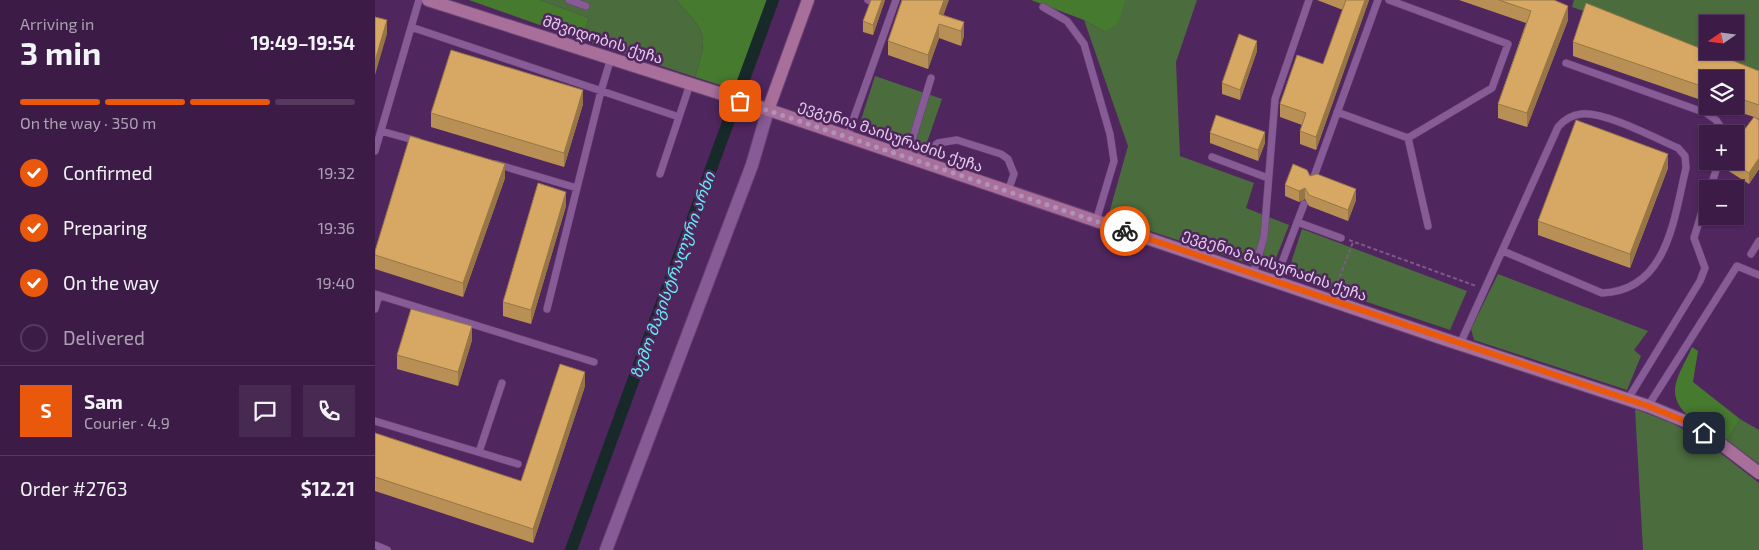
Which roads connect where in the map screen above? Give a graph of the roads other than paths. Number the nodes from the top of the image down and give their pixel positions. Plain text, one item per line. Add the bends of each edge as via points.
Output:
1 (419, 0) edge
2 (428, 0) edge
3 (569, 0) edge
4 (809, 0) edge
5 (895, 0) edge
6 (1309, 0) edge
7 (1378, 0) edge
8 (1389, 0) edge
9 (586, 6) dead end
10 (1043, 7) dead end
11 (411, 27) junction
12 (611, 58) junction
13 (1566, 63) dead end
14 (931, 78) dead end
15 (690, 84) junction
16 (601, 91) junction
17 (768, 110) junction
18 (1337, 112) junction
19 (679, 117) junction
20 (1719, 125) edge
21 (381, 131) junction
22 (847, 136) junction
23 (1408, 138) junction
24 (428, 144) edge
25 (375, 151) edge
26 (911, 158) junction
27 (1212, 158) dead end
28 (484, 161) edge
29 (660, 174) dead end
30 (1268, 178) junction
31 (1312, 182) edge
32 (577, 188) junction
33 (1008, 191) junction
34 (1304, 204) dead end
35 (1096, 221) junction
36 (1699, 221) edge
37 (1297, 222) junction
38 (1428, 226) dead end
39 (1341, 238) road end
40 (1759, 241) edge
41 (1503, 252) junction
42 (1751, 254) dead end
43 (1253, 274) junction
44 (1759, 275) edge
45 (1275, 281) junction
46 (377, 295) edge
47 (375, 309) edge
48 (547, 309) dead end
49 (1460, 344) junction
50 (594, 362) dead end
51 (502, 382) dead end
52 (1628, 399) junction
53 (1648, 406) junction
54 (375, 421) edge
55 (479, 452) junction
56 (518, 464) dead end
57 (1759, 473) edge
58 (375, 545) edge
59 (387, 550) edge
60 (606, 550) edge

1 - 11 lane
2 - 12 street, მშვიდობის ქუჩა
3 - 9 lane
4 - 17 street
5 - 22 lane
6 - 30 lane via 1275,99
7 - 18 lane
8 - 23 lane via 1508,44 1492,88
10 - 35 lane via 1067,21 1084,44 1110,134 1113,161
11 - 16 lane
11 - 21 lane
12 - 15 street, მშვიდობის ქუჩა
12 - 16 lane
13 - 20 lane via 1706,113
14 - 26 lane
15 - 17 street, მშვიდობის ქუჩა
15 - 19 lane
16 - 19 lane
16 - 32 lane
17 - 22 street, ევგენია მაისურაძის ქუჩა
17 - 60 street via 752,165
18 - 23 lane
18 - 31 lane
19 - 29 lane
21 - 24 lane
21 - 25 lane
22 - 26 street, ევგენია მაისურაძის ქუჩა
23 - 38 lane
26 - 33 street, ევგენია მაისურაძის ქუჩა
26 - 33 lane via 937,143 957,140 1001,154 1008,158 1014,174
27 - 30 lane
28 - 32 lane
30 - 43 lane via 1264,237
32 - 48 lane
33 - 35 street, ევგენია მაისურაძის ქუჩა
34 - 37 lane
35 - 43 street, ევგენია მაისურაძის ქუჩა
36 - 52 lane via 1694,238 1705,268 1700,281
37 - 39 lane
37 - 45 lane
40 - 42 lane
41 - 41 lane via 1557,127 1565,119 1582,114 1598,115 1678,148 1685,156 1686,168 1668,242 1657,264 1631,286 1602,293
41 - 49 lane
43 - 45 street, ევგენია მაისურაძის ქუჩა
44 - 53 lane via 1737,266
45 - 49 street, ევგენია მაისურაძის ქუჩა
46 - 47 lane
46 - 50 lane
49 - 52 street, ევგენია მაისურაძის ქუჩა
51 - 55 lane
52 - 53 street, ევგენია მაისურაძის ქუჩა
53 - 57 street, ევგენია მაისურაძის ქუჩა via 1687,422
54 - 55 lane
55 - 56 lane
58 - 59 lane

